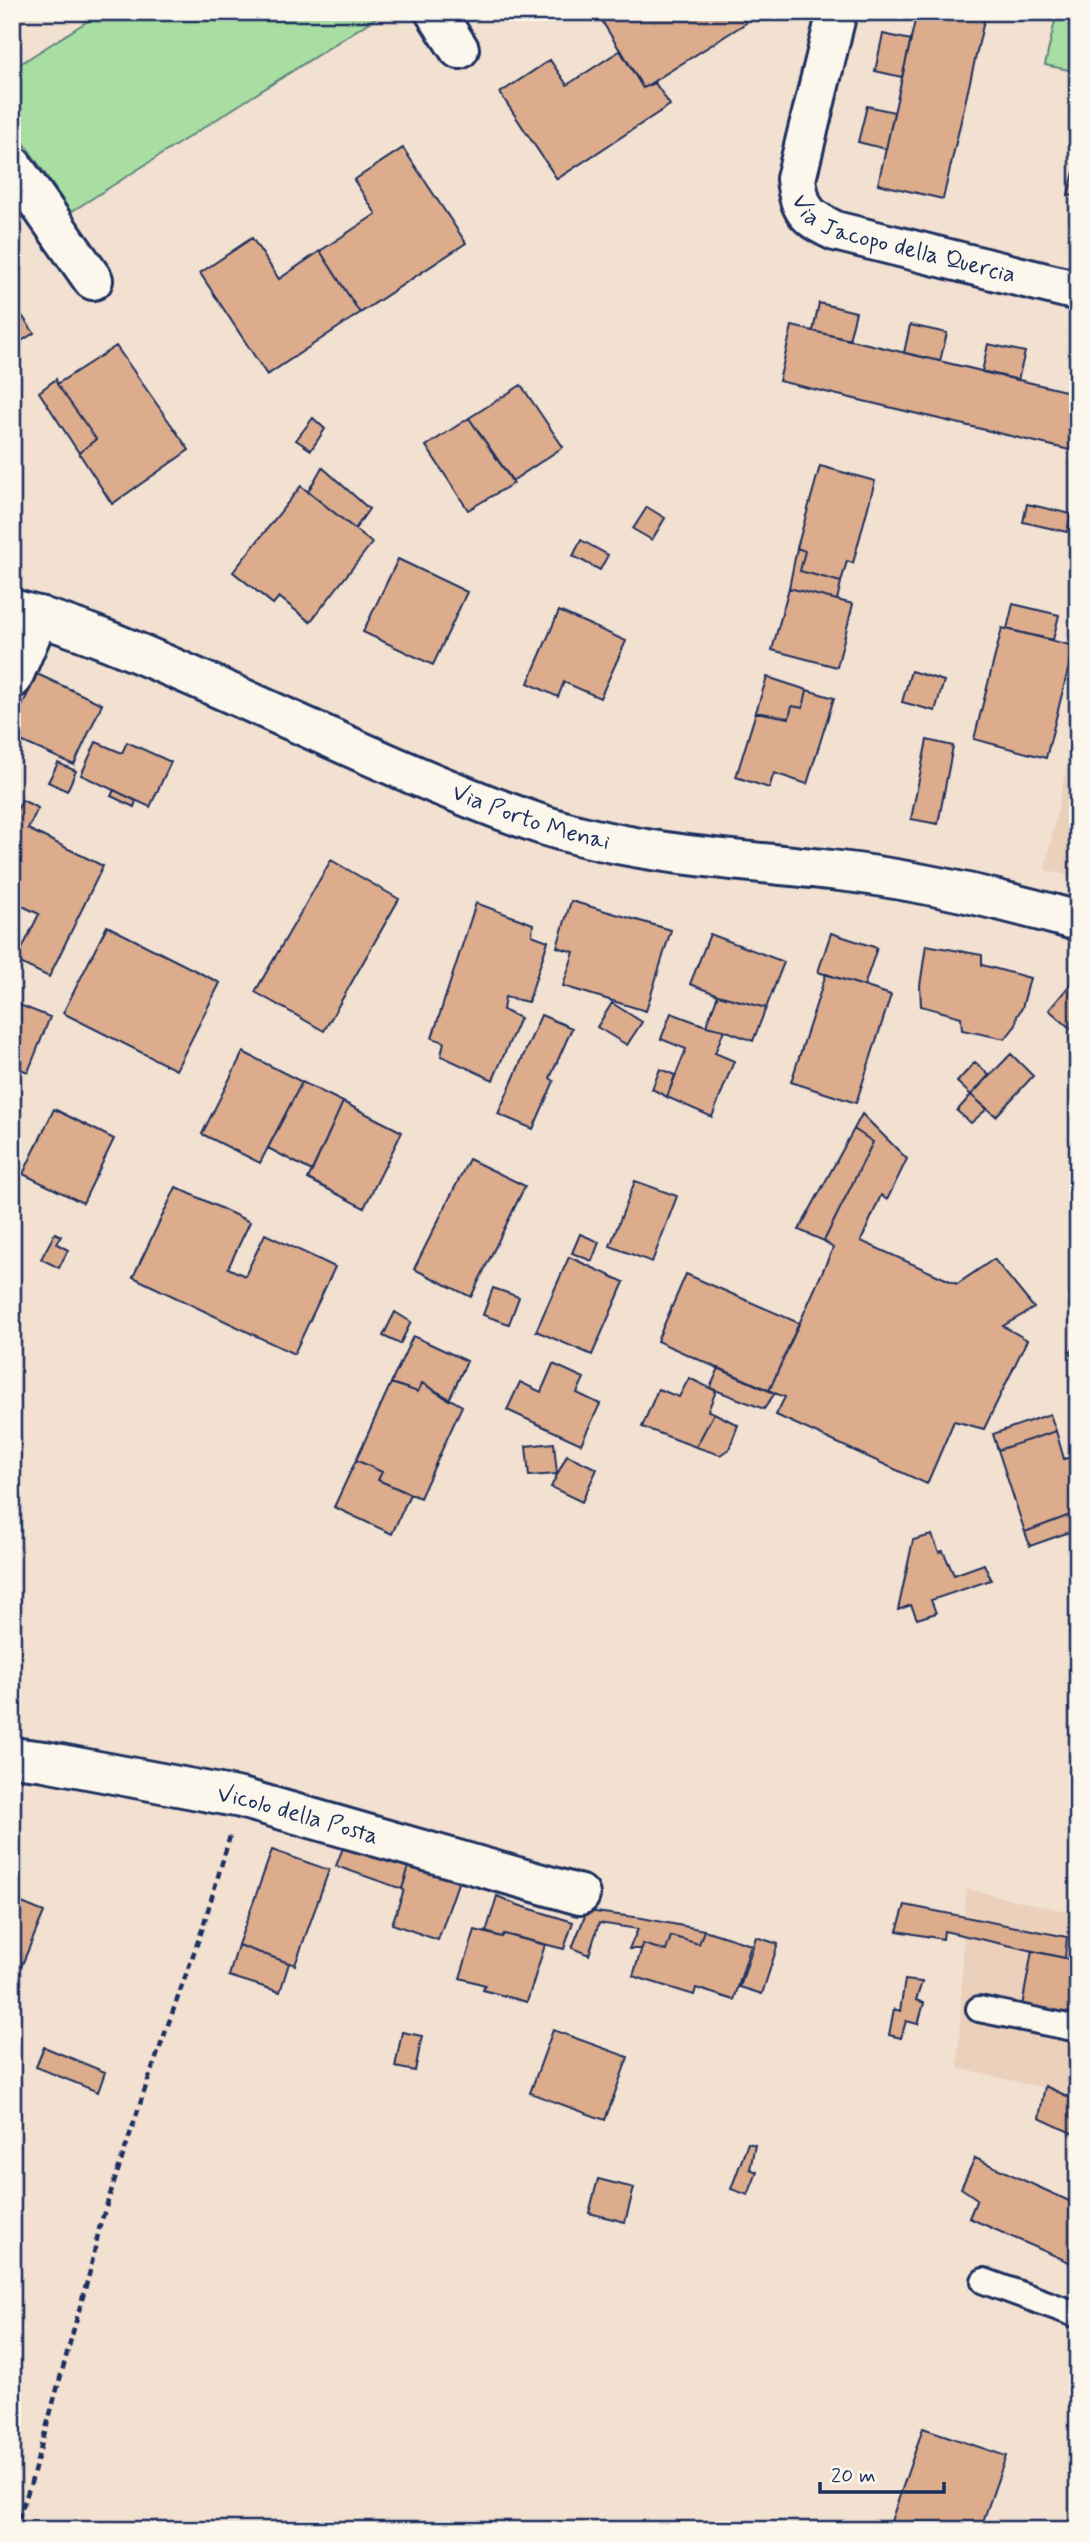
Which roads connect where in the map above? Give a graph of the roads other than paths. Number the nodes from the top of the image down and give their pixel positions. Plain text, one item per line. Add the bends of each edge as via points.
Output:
1 (435, 12) edge
2 (837, 12) edge
3 (459, 49) dead end
4 (12, 165) edge
5 (93, 280) dead end
6 (1078, 290) edge
7 (26, 613) edge
8 (12, 679) edge
9 (1078, 921) edge
10 (12, 1757) edge
11 (580, 1895) dead end
12 (979, 2009) dead end
13 (1078, 2029) edge
14 (984, 2281) dead end
15 (1078, 2315) edge

1 - 3 street
2 - 6 street, Via Jacopo della Quercia via 796,179 803,211 835,231
4 - 5 street
7 - 8 street via 24,656
7 - 9 street, Via Porto Menai via 122,646 538,823 685,856 909,880
10 - 11 street, Vicolo della Posta via 241,1798
12 - 13 lane
14 - 15 lane

